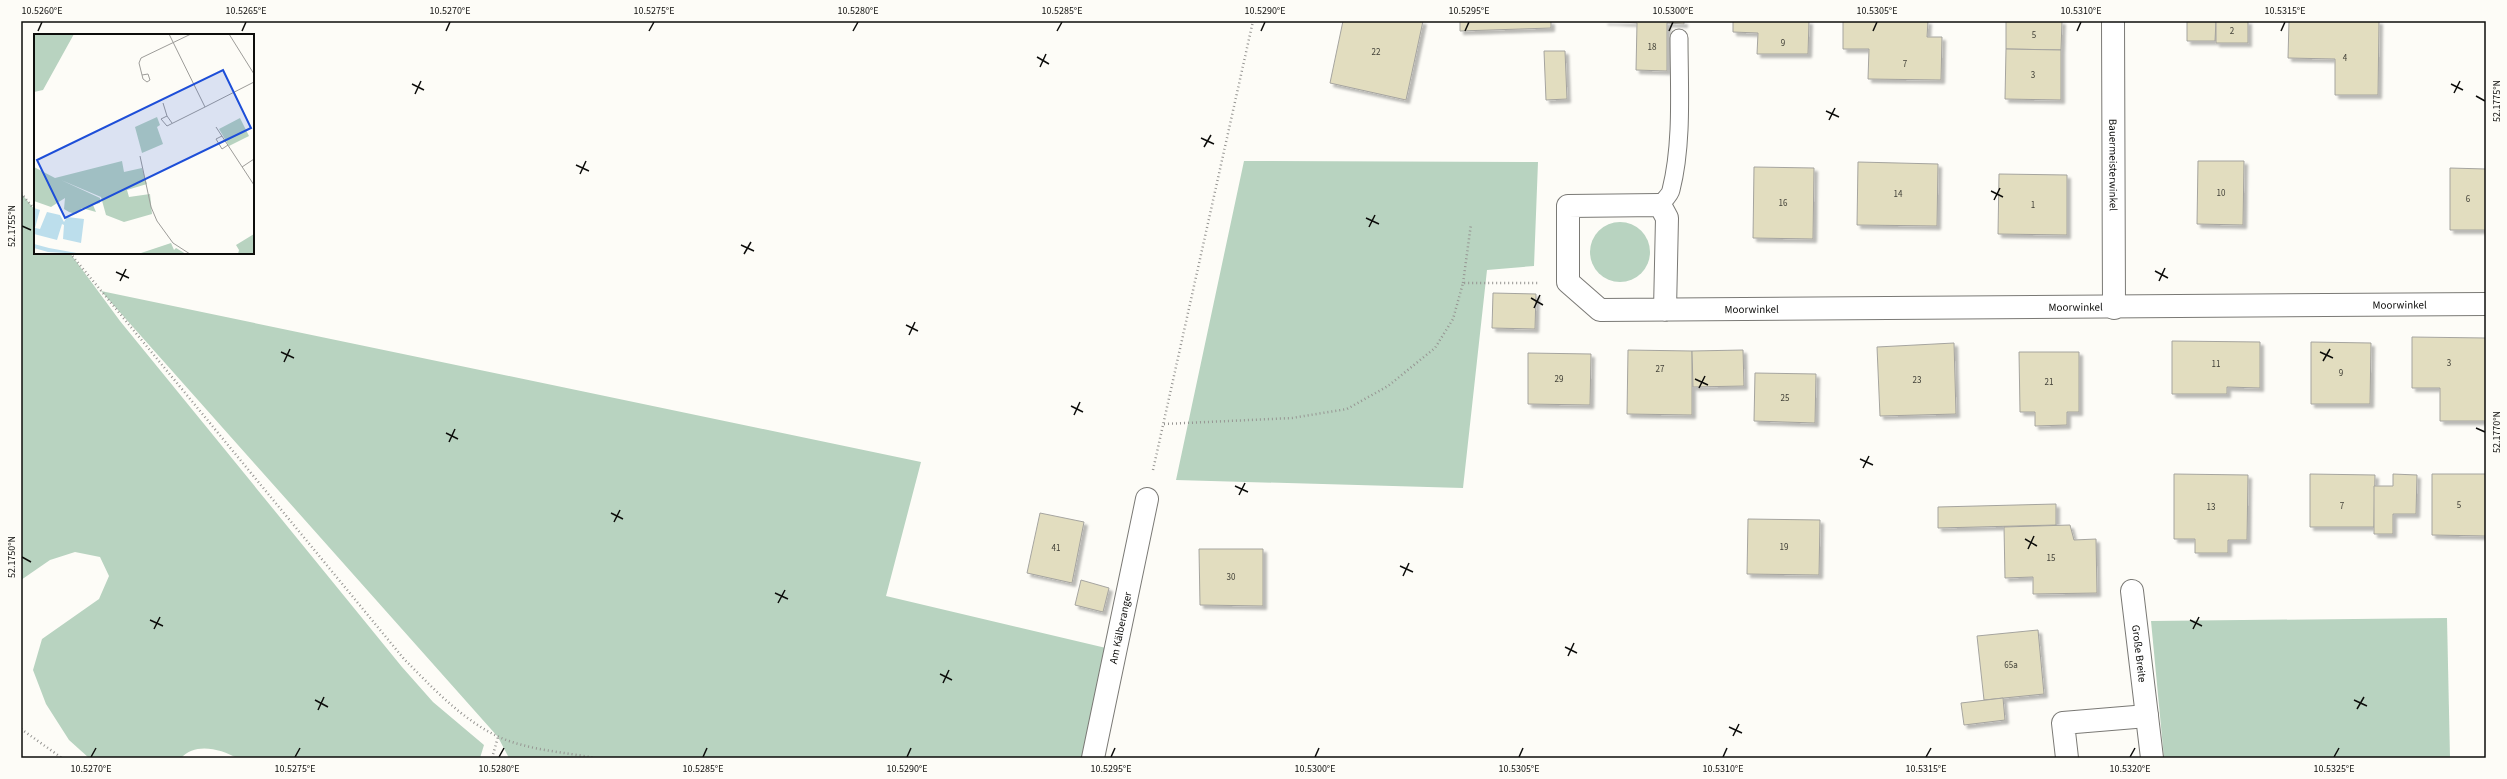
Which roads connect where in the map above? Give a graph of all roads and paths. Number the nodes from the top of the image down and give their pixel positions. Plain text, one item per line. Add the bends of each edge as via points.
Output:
1 (1253, 21) edge
2 (2113, 21) edge
3 (1679, 38) dead end
4 (21, 193) edge
5 (1660, 204) junction
6 (34, 209) edge
7 (1471, 224) dead end
8 (71, 254) edge
9 (1568, 282) junction
10 (1463, 283) junction
11 (2486, 304) edge
12 (2114, 308) junction
13 (1665, 310) junction
14 (1164, 424) junction
15 (1147, 498) joint
16 (2132, 591) dead end
17 (2147, 716) junction
18 (21, 729) edge
19 (498, 737) junction
20 (62, 758) edge
21 (492, 758) edge
22 (595, 758) edge
23 (1093, 758) edge
24 (2067, 758) edge
25 (2152, 758) edge

1 - 14 path
2 - 12 street, Bauermeisterwinkel
3 - 5 lane via 1675,161 1671,192
4 - 6 path
5 - 9 street via 1568,206
5 - 13 street via 1667,218
7 - 10 path
8 - 19 path via 404,659 472,722
9 - 10 path
9 - 13 street, Moorwinkel via 1600,310
10 - 14 path via 1453,319 1435,348 1388,386 1347,409 1292,418
11 - 12 street, Moorwinkel
12 - 13 street, Moorwinkel
14 - 15 path
15 - 23 street, Am Kälberanger
16 - 17 street, Große Breite
17 - 24 street via 2063,723
17 - 25 street, Große Breite
18 - 20 path
19 - 21 path
19 - 22 path

